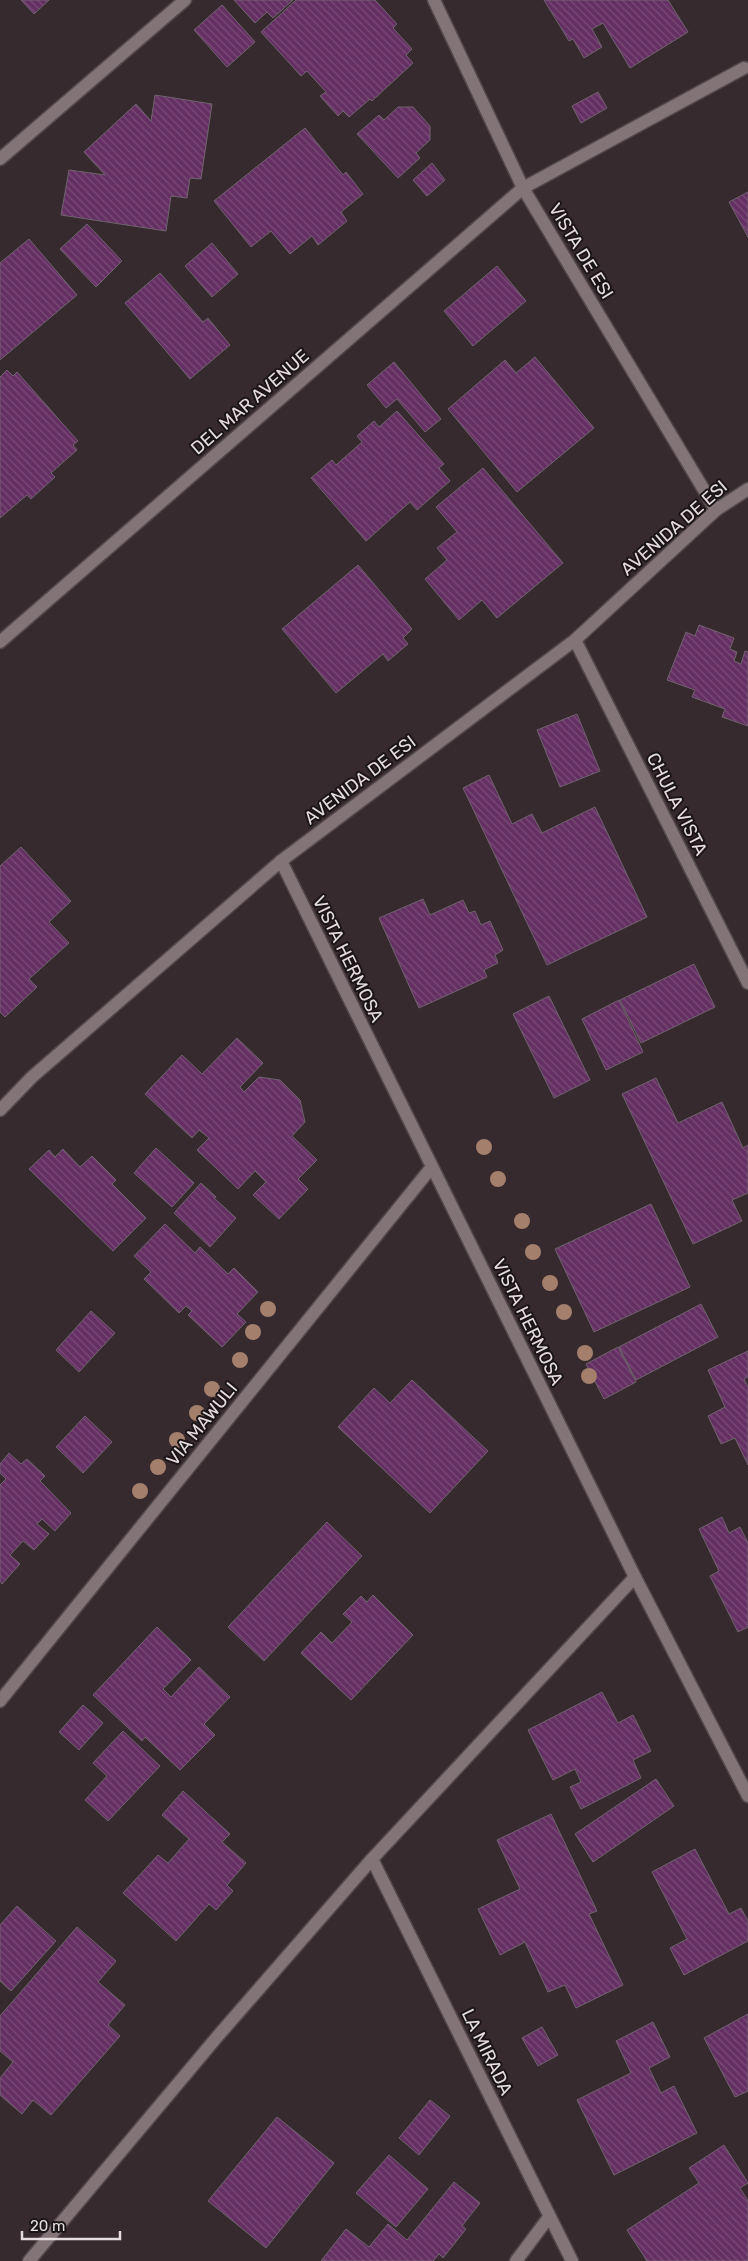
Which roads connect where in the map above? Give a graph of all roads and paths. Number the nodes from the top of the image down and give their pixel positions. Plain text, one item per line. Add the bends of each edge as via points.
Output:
1 (185, 0) edge
2 (434, 0) edge
3 (744, 68) dead end
4 (0, 158) edge
5 (523, 188) junction
6 (748, 489) edge
7 (716, 510) junction
8 (575, 640) junction
9 (0, 642) edge
10 (281, 861) junction
11 (748, 983) edge
12 (0, 1110) edge
13 (431, 1168) junction
14 (635, 1576) junction
15 (0, 1701) edge
16 (748, 1796) edge
17 (372, 1859) junction
18 (549, 2216) junction
19 (30, 2261) edge
20 (516, 2261) edge
21 (572, 2261) edge

1 - 4 street
2 - 5 street, VISTA DE ESI
3 - 5 street, DEL MAR AVENUE
5 - 7 street, VISTA DE ESI
5 - 9 street, DEL MAR AVENUE
6 - 7 street, AVENIDA DE ESI
7 - 8 street, AVENIDA DE ESI
8 - 10 street, AVENIDA DE ESI
8 - 11 street, CHULA VISTA
10 - 12 street, AVENIDA DE ESI via 32,1077
10 - 13 street, VISTA HERMOSA
13 - 14 street, VISTA HERMOSA
13 - 15 street, VIA MAWULI
14 - 16 street, VISTA HERMOSA
14 - 17 street
17 - 18 street, LA MIRADA
17 - 19 street via 224,2029
18 - 20 street
18 - 21 street, LA MIRADA

